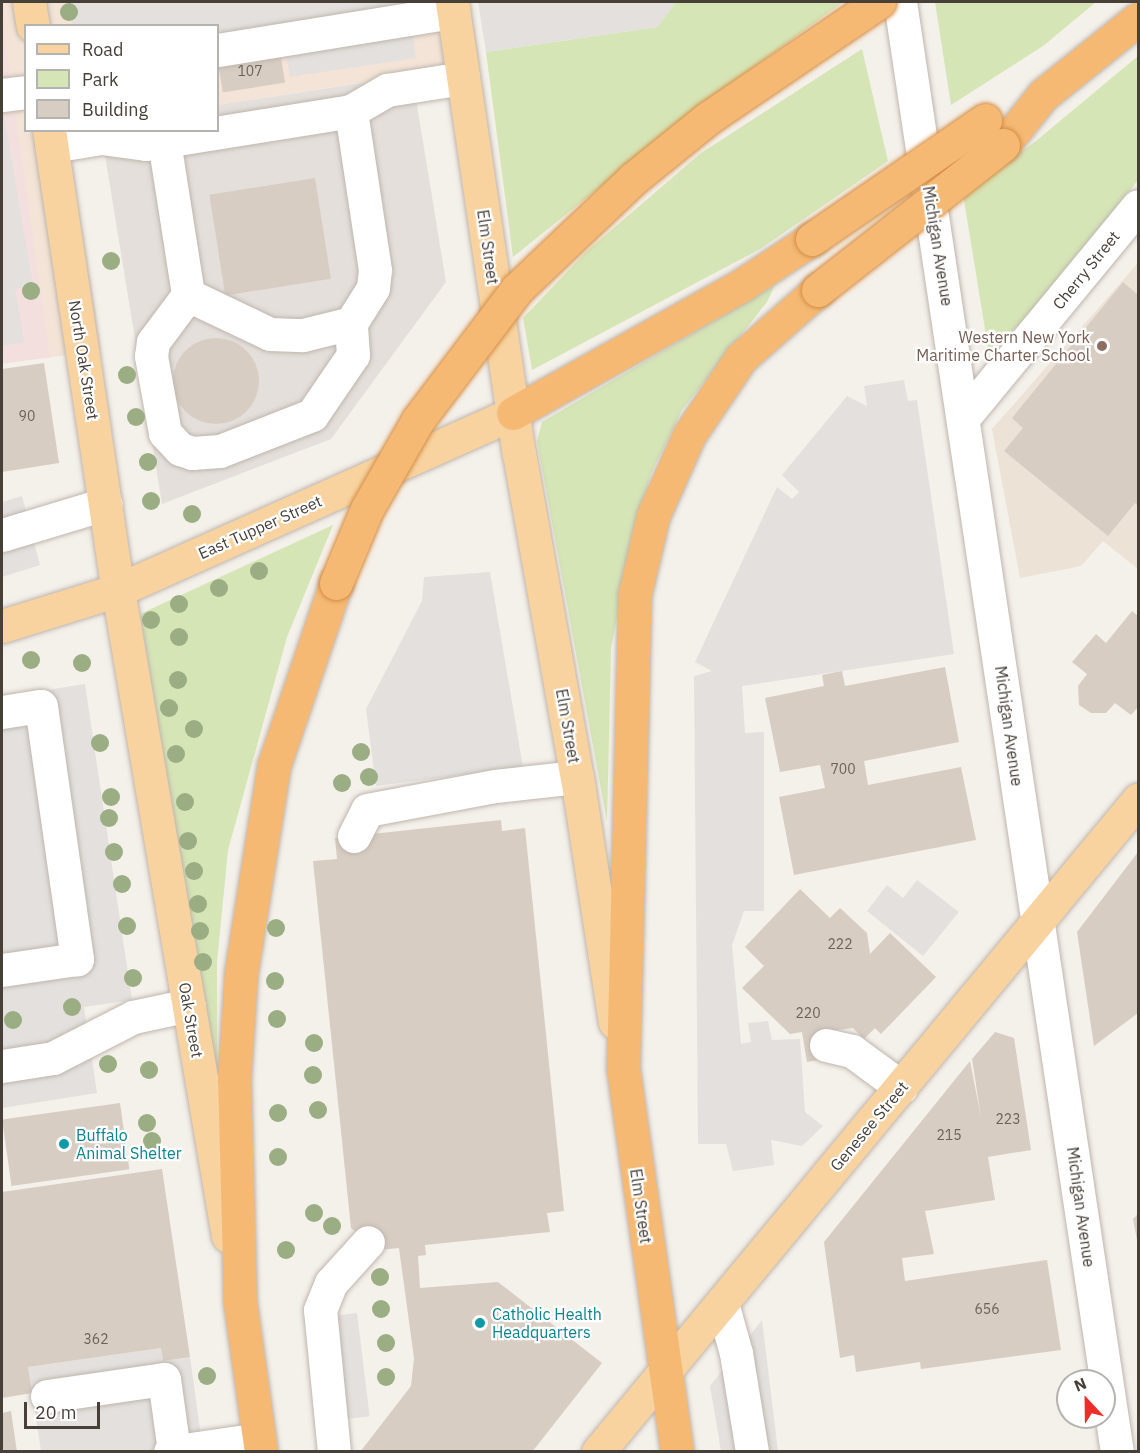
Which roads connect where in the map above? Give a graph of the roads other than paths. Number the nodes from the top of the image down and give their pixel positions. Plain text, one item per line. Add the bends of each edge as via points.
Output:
1 (29, 2) edge
2 (879, 2) edge
3 (900, 2) edge
4 (452, 7) edge
5 (1138, 19) edge
6 (33, 24) edge
7 (219, 50) edge
8 (463, 78) junction
9 (24, 92) edge
10 (2, 95) edge
11 (1043, 95) junction
12 (351, 111) junction
13 (50, 138) edge
14 (164, 141) junction
15 (1135, 217) edge
16 (188, 295) junction
17 (351, 323) junction
18 (513, 413) junction
19 (964, 417) junction
20 (105, 504) junction
21 (2, 535) edge
22 (118, 590) junction
23 (2, 626) edge
24 (2, 712) edge
25 (577, 777) junction
26 (1138, 800) edge
27 (354, 836) dead end
28 (1038, 921) junction
29 (2, 970) edge
30 (189, 1005) junction
31 (826, 1045) dead end
32 (2, 1066) edge
33 (623, 1069) junction
34 (901, 1087) junction
35 (368, 1242) dead end
36 (240, 1303) junction
37 (722, 1303) junction
38 (664, 1374) junction
39 (47, 1396) dead end
40 (260, 1445) edge
41 (172, 1451) edge
42 (334, 1452) edge
43 (598, 1452) edge
44 (677, 1452) edge
45 (752, 1452) edge
46 (1117, 1452) edge

1 - 6 main road
2 - 36 highway, bridge via 708,118 634,178 517,289 418,420 367,509 336,583 274,765 241,973 234,1080
3 - 19 street, Michigan Avenue
4 - 7 street
4 - 8 main road, Elm Street
5 - 11 highway
8 - 12 street via 387,90
8 - 18 main road, Elm Street
9 - 10 street
11 - 18 highway, bridge via 985,120 742,285
11 - 33 highway, bridge via 1003,145 818,290 741,358 689,435 653,516 635,592 630,659
12 - 14 street
12 - 17 street via 375,270 373,288
13 - 14 street via 101,138 146,144
13 - 20 main road, North Oak Street
14 - 16 street
15 - 19 street, Cherry Street
16 - 17 street via 279,336 303,335
16 - 17 street via 153,342 151,356 165,433 180,449 192,453 220,451 312,415 353,355
18 - 22 main road, East Tupper Street
18 - 25 main road, Elm Street
19 - 28 street, Michigan Avenue
20 - 21 street
20 - 22 main road, North Oak Street
22 - 23 main road, East Tupper Street
22 - 30 main road, Oak Street
24 - 29 street via 41,706 76,959
25 - 27 street via 495,786 367,810
25 - 33 main road, Elm Street
26 - 28 main road, Genesee Street
28 - 34 main road, Genesee Street
28 - 46 street, Michigan Avenue
30 - 32 street via 133,1017 52,1058
30 - 36 main road, Oak Street
31 - 34 street via 852,1051
33 - 38 highway, Elm Street
34 - 37 main road, Genesee Street
35 - 42 street via 331,1283 320,1310
36 - 40 highway, Oak Street
37 - 38 main road, Genesee Street
37 - 45 street via 736,1353
38 - 43 main road, Genesee Street
38 - 44 highway, Elm Street
39 - 41 street via 164,1379
40 - 41 street

